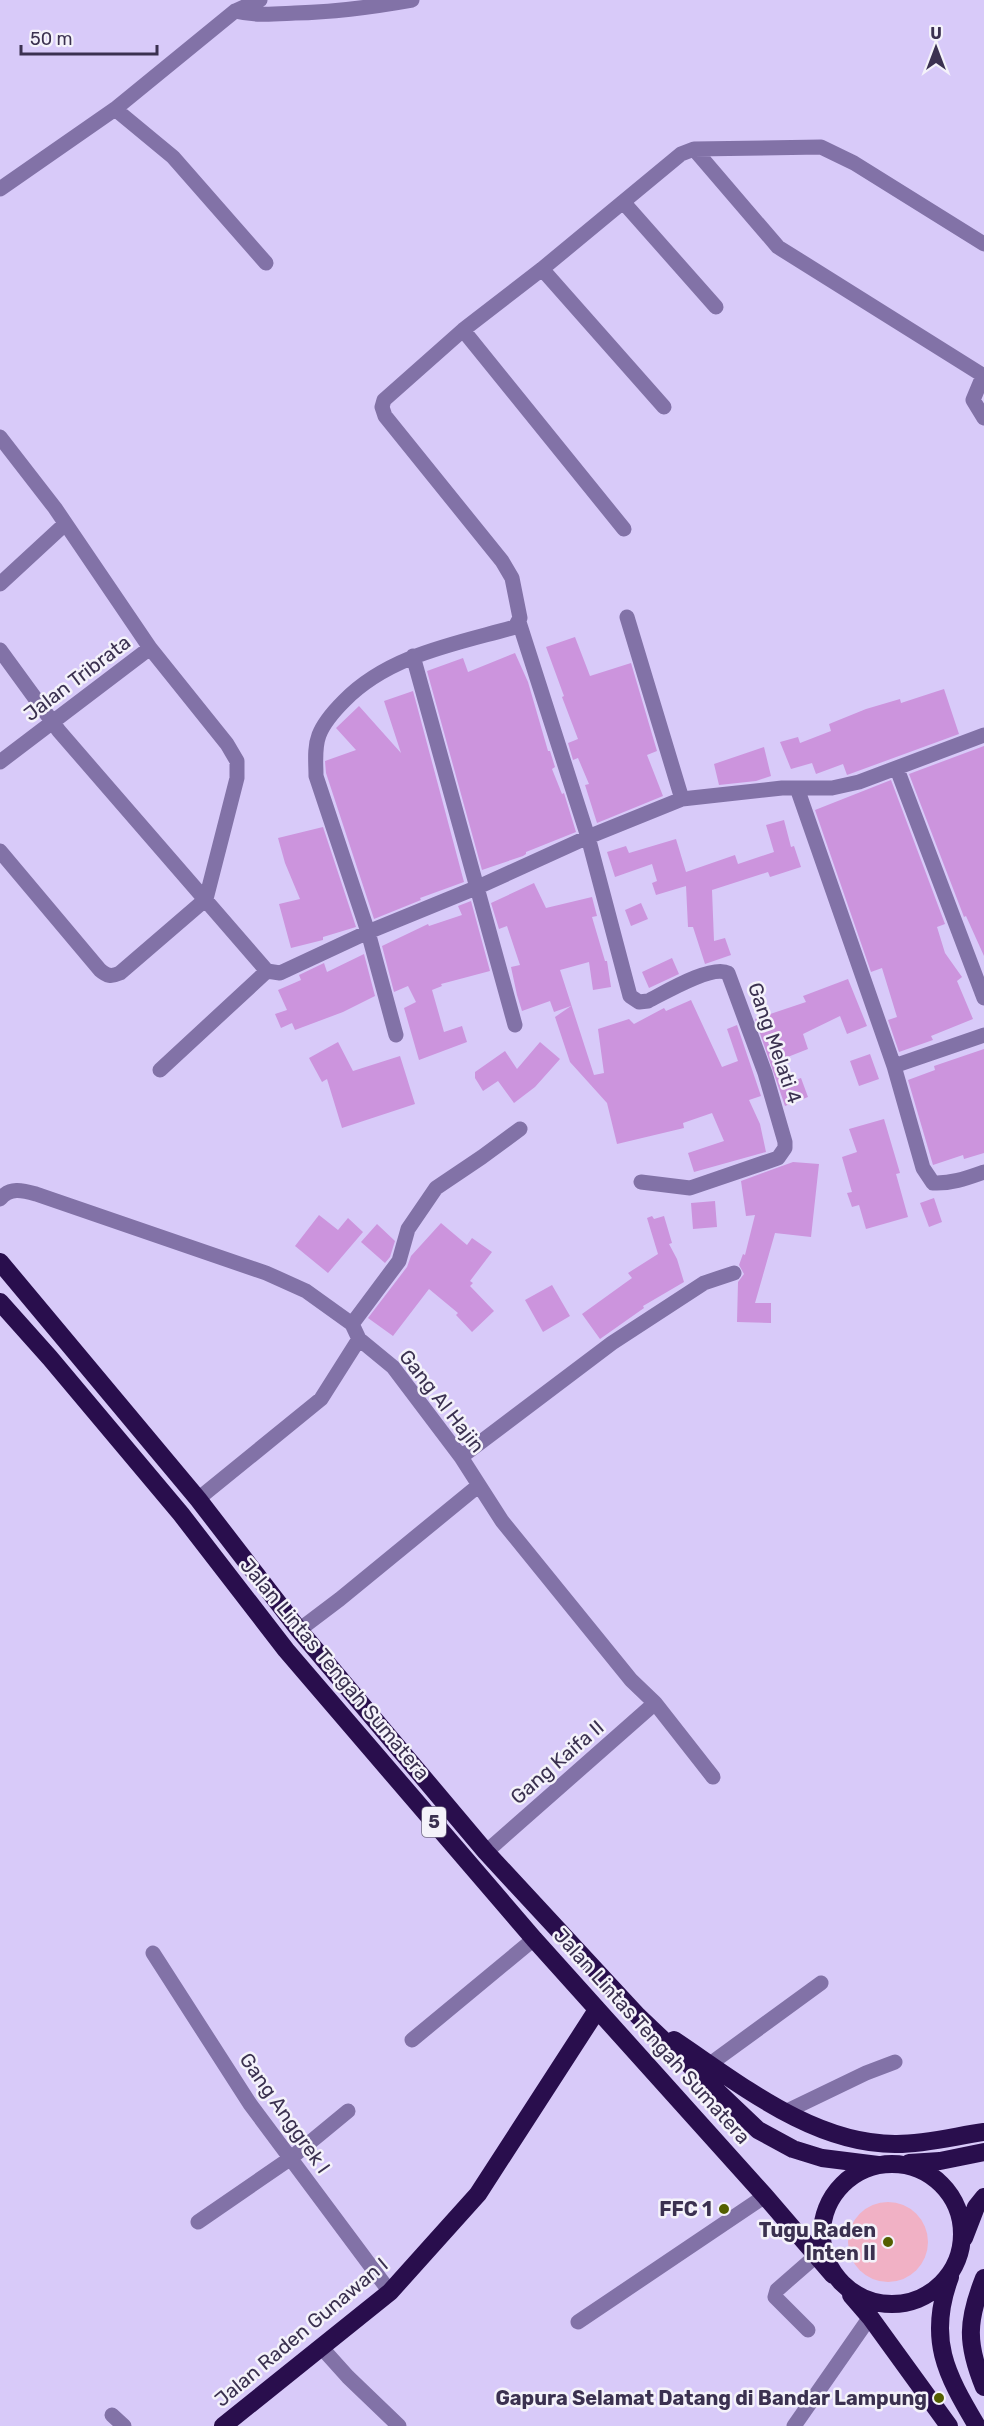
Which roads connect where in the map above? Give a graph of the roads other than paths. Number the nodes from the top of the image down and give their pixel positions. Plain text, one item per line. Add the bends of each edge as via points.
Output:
1 (260, 0) edge
2 (412, 0) edge
3 (235, 11) junction
4 (115, 109) junction
5 (694, 149) junction
6 (0, 189) edge
7 (624, 203) junction
8 (984, 244) edge
9 (266, 264) dead end
10 (542, 269) junction
11 (716, 307) dead end
12 (463, 330) junction
13 (983, 376) edge
14 (664, 406) dead end
15 (984, 418) edge
16 (0, 437) edge
17 (65, 524) junction
18 (624, 529) dead end
19 (0, 584) edge
20 (627, 617) dead end
21 (520, 620) junction
22 (150, 648) junction
23 (0, 650) edge
24 (413, 656) junction
25 (53, 721) junction
26 (984, 735) edge
27 (0, 762) edge
28 (897, 769) junction
29 (797, 788) junction
30 (682, 799) junction
31 (588, 837) junction
32 (0, 851) edge
33 (478, 887) junction
34 (206, 899) junction
35 (368, 932) junction
36 (267, 971) junction
37 (984, 998) edge
38 (515, 1025) dead end
39 (396, 1035) dead end
40 (984, 1035) edge
41 (894, 1066) junction
42 (160, 1071) dead end
43 (520, 1129) dead end
44 (984, 1172) edge
45 (641, 1182) dead end
46 (0, 1199) edge
47 (0, 1262) edge
48 (734, 1273) dead end
49 (3, 1306) edge
50 (352, 1324) junction
51 (359, 1339) junction
52 (461, 1457) junction
53 (478, 1486) junction
54 (198, 1499) junction
55 (299, 1630) junction
56 (655, 1703) junction
57 (713, 1777) dead end
58 (486, 1852) junction
59 (534, 1939) junction
60 (153, 1953) dead end
61 (821, 1983) dead end
62 (597, 2010) junction
63 (638, 2016) junction
64 (412, 2040) dead end
65 (895, 2062) dead end
66 (710, 2064) junction
67 (348, 2111) dead end
68 (785, 2112) junction
69 (984, 2132) edge
70 (984, 2152) edge
71 (291, 2158) junction
72 (902, 2164) junction
73 (878, 2165) junction
74 (765, 2196) junction
75 (984, 2197) edge
76 (198, 2222) dead end
77 (962, 2243) junction
78 (817, 2255) junction
79 (955, 2264) junction
80 (833, 2275) junction
81 (984, 2278) edge
82 (847, 2291) junction
83 (390, 2292) junction
84 (870, 2318) junction
85 (578, 2322) dead end
86 (808, 2330) dead end
87 (321, 2347) junction
88 (984, 2386) edge
89 (223, 2426) edge
90 (399, 2426) edge
91 (794, 2426) edge
92 (949, 2426) edge
93 (977, 2426) edge

1 - 3 street
2 - 3 street via 320,12 256,15
3 - 4 street
4 - 6 street
4 - 9 street via 173,157
5 - 7 street via 681,154
5 - 8 street via 821,147 854,163
5 - 13 street via 778,247
7 - 10 street
7 - 11 street
10 - 12 street
10 - 14 street
12 - 18 street
12 - 21 street via 384,400 382,407 385,416 501,561 512,578
13 - 15 street via 973,400
16 - 17 street
17 - 19 street
17 - 22 street
20 - 30 street
21 - 24 street via 515,627
21 - 31 street
22 - 25 street, Jalan Tribrata
22 - 34 street via 237,761 237,778
23 - 25 street
24 - 33 street
24 - 35 street via 373,675 338,707 319,735 315,757 322,796
25 - 27 street, Jalan Tribrata
25 - 34 street
26 - 28 street
28 - 29 street via 832,788
28 - 37 street
29 - 30 street
29 - 41 street
30 - 31 street
31 - 33 street
31 - 45 street, Gang Melati 4 via 630,996 639,1002 648,1001 709,972 728,973 784,1137 785,1148 778,1158 690,1188
32 - 34 street via 109,976 120,973
33 - 35 street
33 - 38 street
34 - 36 street
35 - 36 street via 288,971
35 - 39 street
36 - 42 street
40 - 41 street
41 - 44 street via 928,1177 942,1183
43 - 50 street via 436,1188 408,1229 399,1261
46 - 50 street, Gang Al Hajin via 13,1190 36,1194 266,1274 306,1291
47 - 54 highway, Jalan Lintas Tengah Sumatera / 5
48 - 52 street via 704,1283 612,1343
49 - 59 highway, Jalan Lintas Tengah Sumatera / 5 via 181,1514 286,1650
50 - 51 street, Gang Al Hajin
51 - 52 street, Gang Al Hajin via 393,1367
51 - 54 street via 321,1399
52 - 53 street, Gang Al Hajin
53 - 55 street
53 - 56 street, Gang Al Hajin via 580,1618
54 - 55 highway, Jalan Lintas Tengah Sumatera / 5
55 - 58 highway, Jalan Lintas Tengah Sumatera / 5
56 - 57 street, Gang Al Hajin
56 - 58 street, Gang Kaifa II
58 - 63 highway, Jalan Lintas Tengah Sumatera / 5
59 - 62 highway, Jalan Lintas Tengah Sumatera / 5
59 - 64 street
60 - 71 street, Gang Anggrek I via 250,2104
61 - 66 street
62 - 74 highway, Jalan Lintas Tengah Sumatera / 5
62 - 83 highway, Jalan Raden Gunawan I via 478,2194
63 - 66 highway
63 - 73 highway, Jalan Lintas Tengah Sumatera / 5 via 758,2130 793,2149 822,2158
65 - 68 street
66 - 68 highway
67 - 71 street
68 - 69 highway via 842,2136 897,2144
70 - 72 highway
71 - 76 street
71 - 83 street, Gang Anggrek I
72 - 73 highway
72 - 77 highway via 925,2171 944,2186 961,2218
73 - 80 highway via 847,2180 827,2208 822,2231
74 - 78 highway, Jalan Lintas Tengah Sumatera / 5
74 - 85 street
75 - 77 highway
77 - 79 highway
78 - 80 highway, Jalan Lintas Tengah Sumatera / 5
78 - 86 street via 777,2290 775,2297
79 - 82 highway via 939,2286 920,2299 885,2304
79 - 93 highway via 942,2299 941,2351 953,2385
80 - 82 highway
81 - 88 highway via 975,2301 970,2333 973,2360
82 - 84 highway
83 - 87 highway, Jalan Raden Gunawan I
84 - 91 street
84 - 92 highway
87 - 89 highway, Jalan Raden Gunawan I
87 - 90 street

